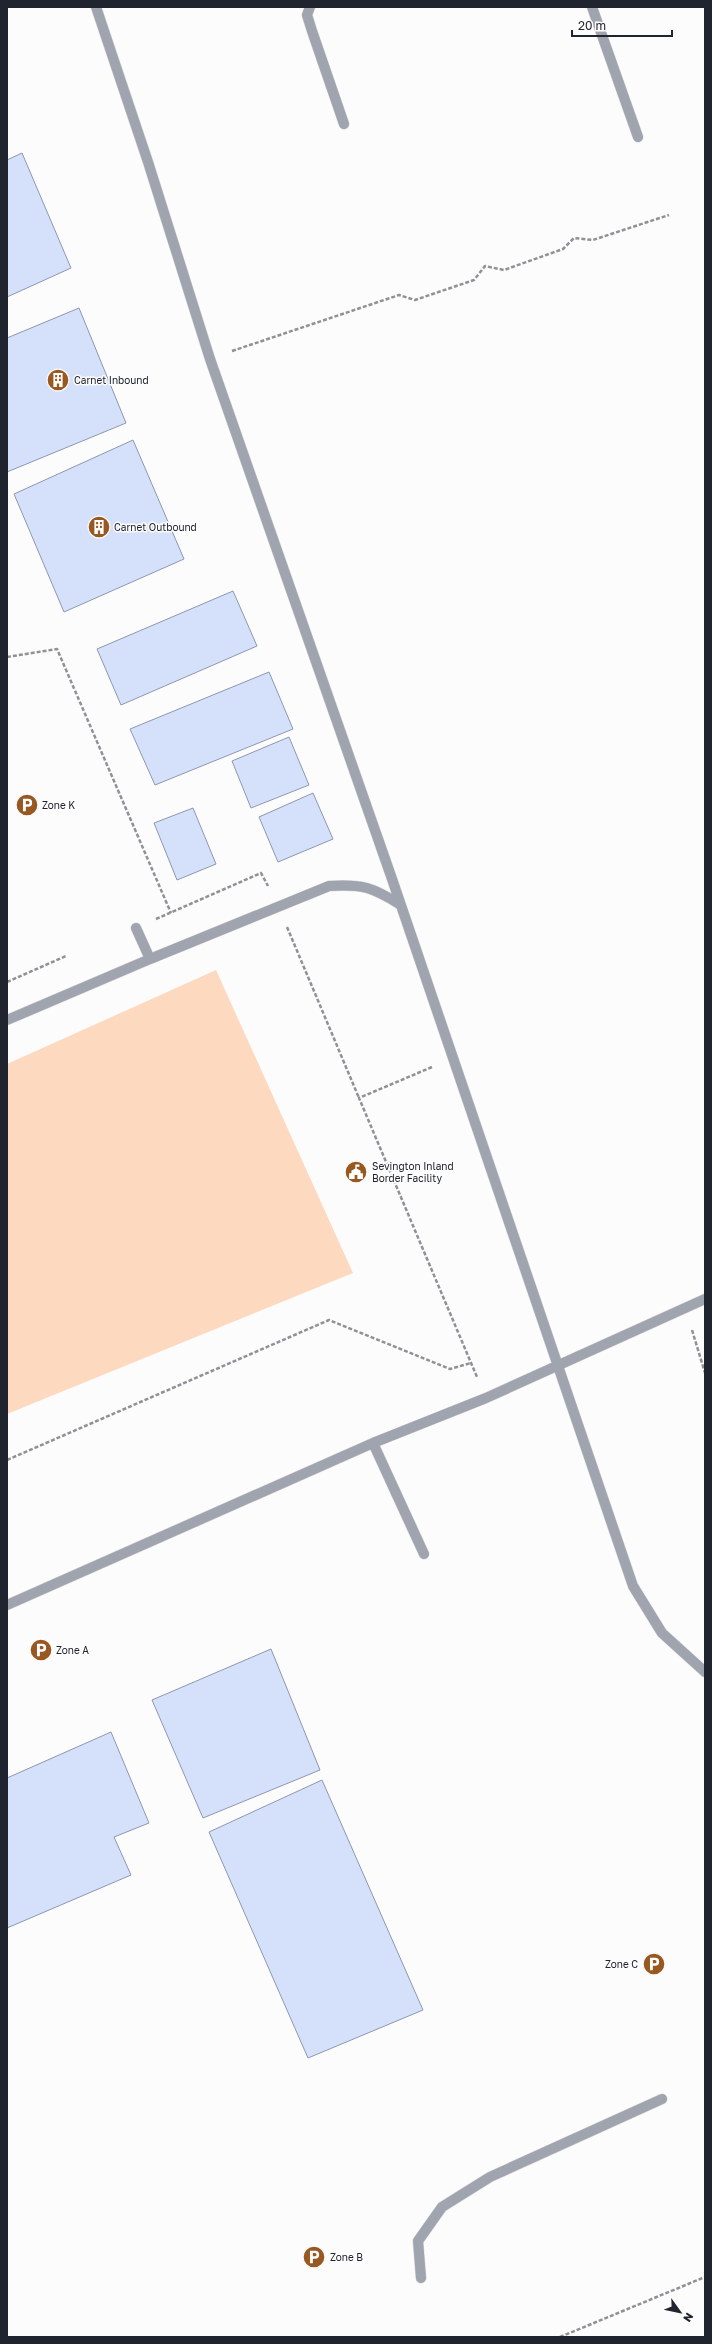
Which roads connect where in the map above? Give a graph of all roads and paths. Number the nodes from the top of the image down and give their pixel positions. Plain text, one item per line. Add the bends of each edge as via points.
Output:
1 (96, 7) edge
2 (310, 7) edge
3 (592, 7) edge
4 (344, 124) dead end
5 (638, 137) dead end
6 (669, 215) dead end
7 (210, 359) junction
8 (7, 657) edge
9 (401, 905) junction
10 (278, 907) junction
11 (171, 913) junction
12 (136, 928) joint
13 (66, 956) dead end
14 (150, 959) junction
15 (7, 982) edge
16 (7, 1020) edge
17 (453, 1058) junction
18 (359, 1098) junction
19 (705, 1299) edge
20 (685, 1307) junction
21 (471, 1362) junction
22 (557, 1366) junction
23 (705, 1373) edge
24 (486, 1398) junction
25 (373, 1443) junction
26 (7, 1460) edge
27 (424, 1554) dead end
28 (7, 1605) edge
29 (705, 1672) edge
30 (662, 2099) dead end
31 (705, 2277) edge
32 (421, 2278) dead end
33 (560, 2337) edge

1 - 7 lane
2 - 4 lane via 307,15
3 - 5 lane
6 - 7 path via 592,240 574,238 563,249 504,270 485,266 474,280 415,300 399,295
7 - 9 lane
8 - 11 path via 56,649
9 - 10 lane via 377,890 355,884 329,886
9 - 17 lane
10 - 11 path via 261,873
10 - 14 lane
10 - 18 path
11 - 12 path
12 - 14 lane
13 - 15 path
14 - 16 lane
17 - 18 path
17 - 22 lane
18 - 21 path
19 - 20 lane
20 - 22 lane
20 - 23 path
21 - 24 path
21 - 26 path via 450,1369 329,1320
22 - 24 lane
22 - 29 lane via 633,1586 662,1633
24 - 25 lane
25 - 27 lane
25 - 28 lane
30 - 32 lane via 490,2177 442,2207 418,2241
31 - 33 path

